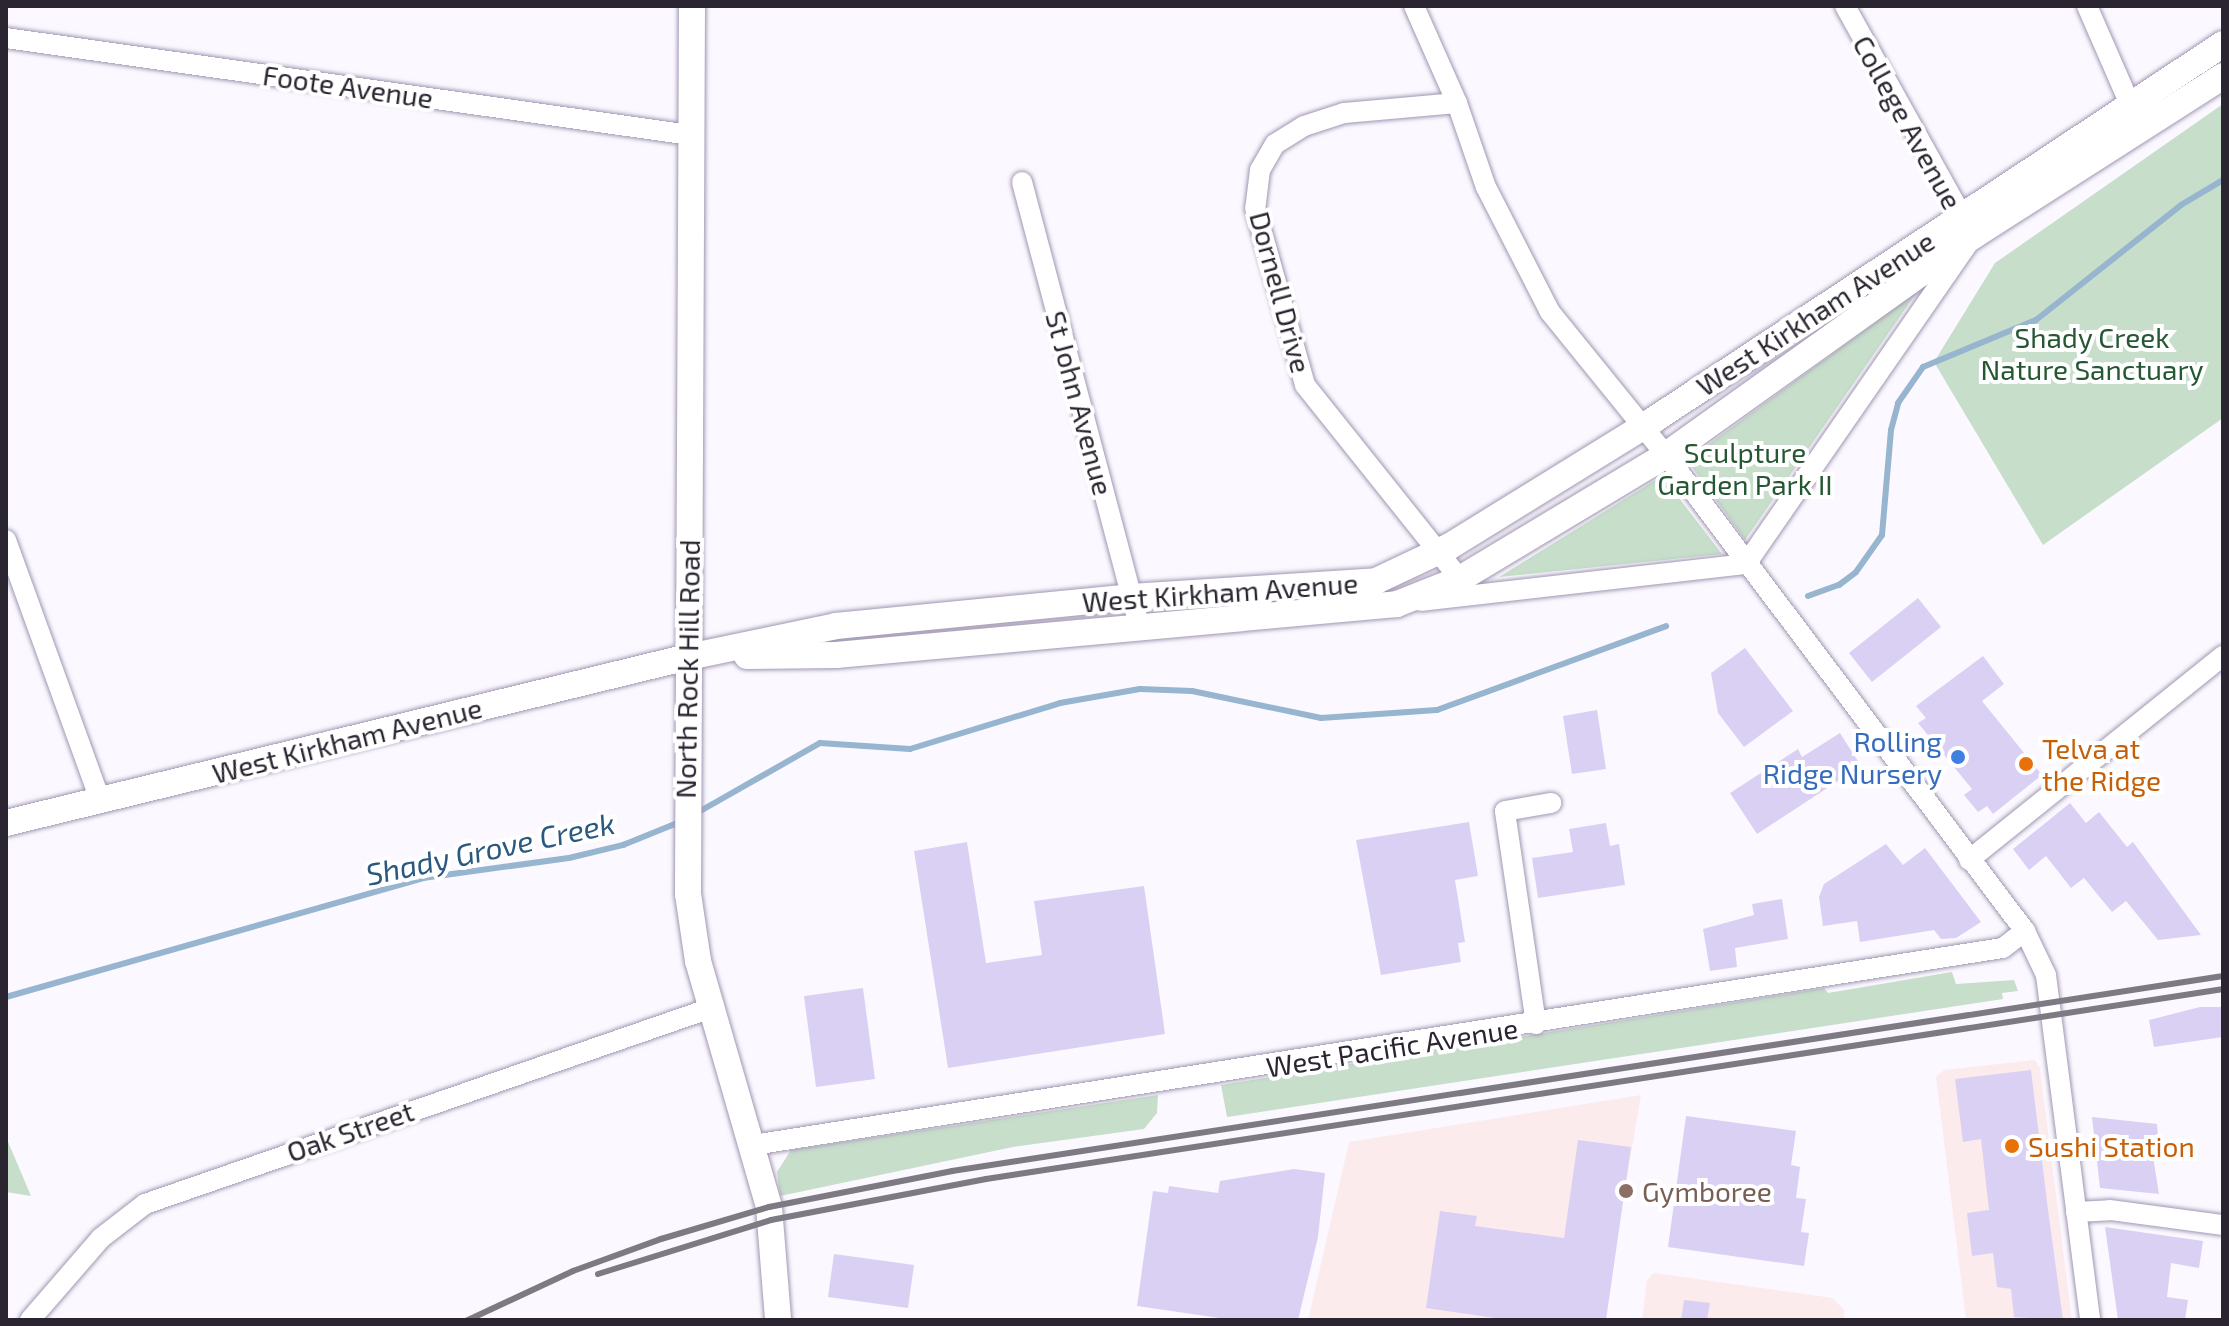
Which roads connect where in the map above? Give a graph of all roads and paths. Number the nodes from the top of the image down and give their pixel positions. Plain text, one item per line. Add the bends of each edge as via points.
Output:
1 (692, 6) edge
2 (1414, 6) edge
3 (1845, 6) edge
4 (2087, 6) edge
5 (6, 38) edge
6 (2223, 44) edge
7 (2223, 76) edge
8 (1457, 103) junction
9 (2136, 119) junction
10 (690, 135) junction
11 (1022, 182) dead end
12 (1966, 227) junction
13 (1643, 426) junction
14 (1666, 455) junction
15 (6, 540) edge
16 (1435, 550) junction
17 (1746, 564) junction
18 (1460, 579) junction
19 (1131, 597) junction
20 (1397, 604) junction
21 (1139, 624) junction
22 (2223, 656) edge
23 (688, 657) junction
24 (101, 802) junction
25 (1551, 803) dead end
26 (6, 823) edge
27 (1969, 860) junction
28 (2025, 931) junction
29 (711, 1008) junction
30 (1536, 1024) junction
31 (753, 1145) junction
32 (2076, 1212) junction
33 (2223, 1225) edge
34 (30, 1320) edge
35 (778, 1320) edge
36 (2090, 1320) edge

1 - 10 street, North Rock Hill Road
2 - 8 street
3 - 12 street, College Avenue
4 - 9 street
5 - 10 street, Foote Avenue
6 - 9 street, West Kirkham Avenue
7 - 9 street, West Kirkham Avenue
8 - 13 street via 1486,187 1550,312
8 - 16 street, Dornell Drive via 1344,113 1304,126 1275,144 1260,170 1255,208 1305,385
9 - 12 street, West Kirkham Avenue
10 - 23 street, North Rock Hill Road
11 - 19 street, St John Avenue
12 - 13 street, West Kirkham Avenue
12 - 14 street, West Kirkham Avenue
12 - 17 street
13 - 14 street
13 - 16 street, West Kirkham Avenue
14 - 17 street
14 - 18 street, West Kirkham Avenue
15 - 24 street
16 - 18 street, Dornell Drive
16 - 19 street, West Kirkham Avenue via 1376,581
17 - 20 street
17 - 27 street
18 - 20 street, West Kirkham Avenue
19 - 21 street, St John Avenue
19 - 23 street, West Kirkham Avenue via 836,626
20 - 21 street, West Kirkham Avenue
21 - 23 street, West Kirkham Avenue via 836,655
22 - 27 street
23 - 24 street, West Kirkham Avenue
23 - 29 street, North Rock Hill Road via 686,843 692,927
24 - 26 street, West Kirkham Avenue
25 - 30 street via 1505,811
27 - 28 street
28 - 30 street, West Pacific Avenue via 2003,948
28 - 32 street via 2046,975
29 - 31 street, North Rock Hill Road
29 - 34 street, Oak Street via 145,1204 101,1238
30 - 31 street, West Pacific Avenue
31 - 35 street, North Rock Hill Road via 773,1232
32 - 33 street via 2110,1210
32 - 36 street

